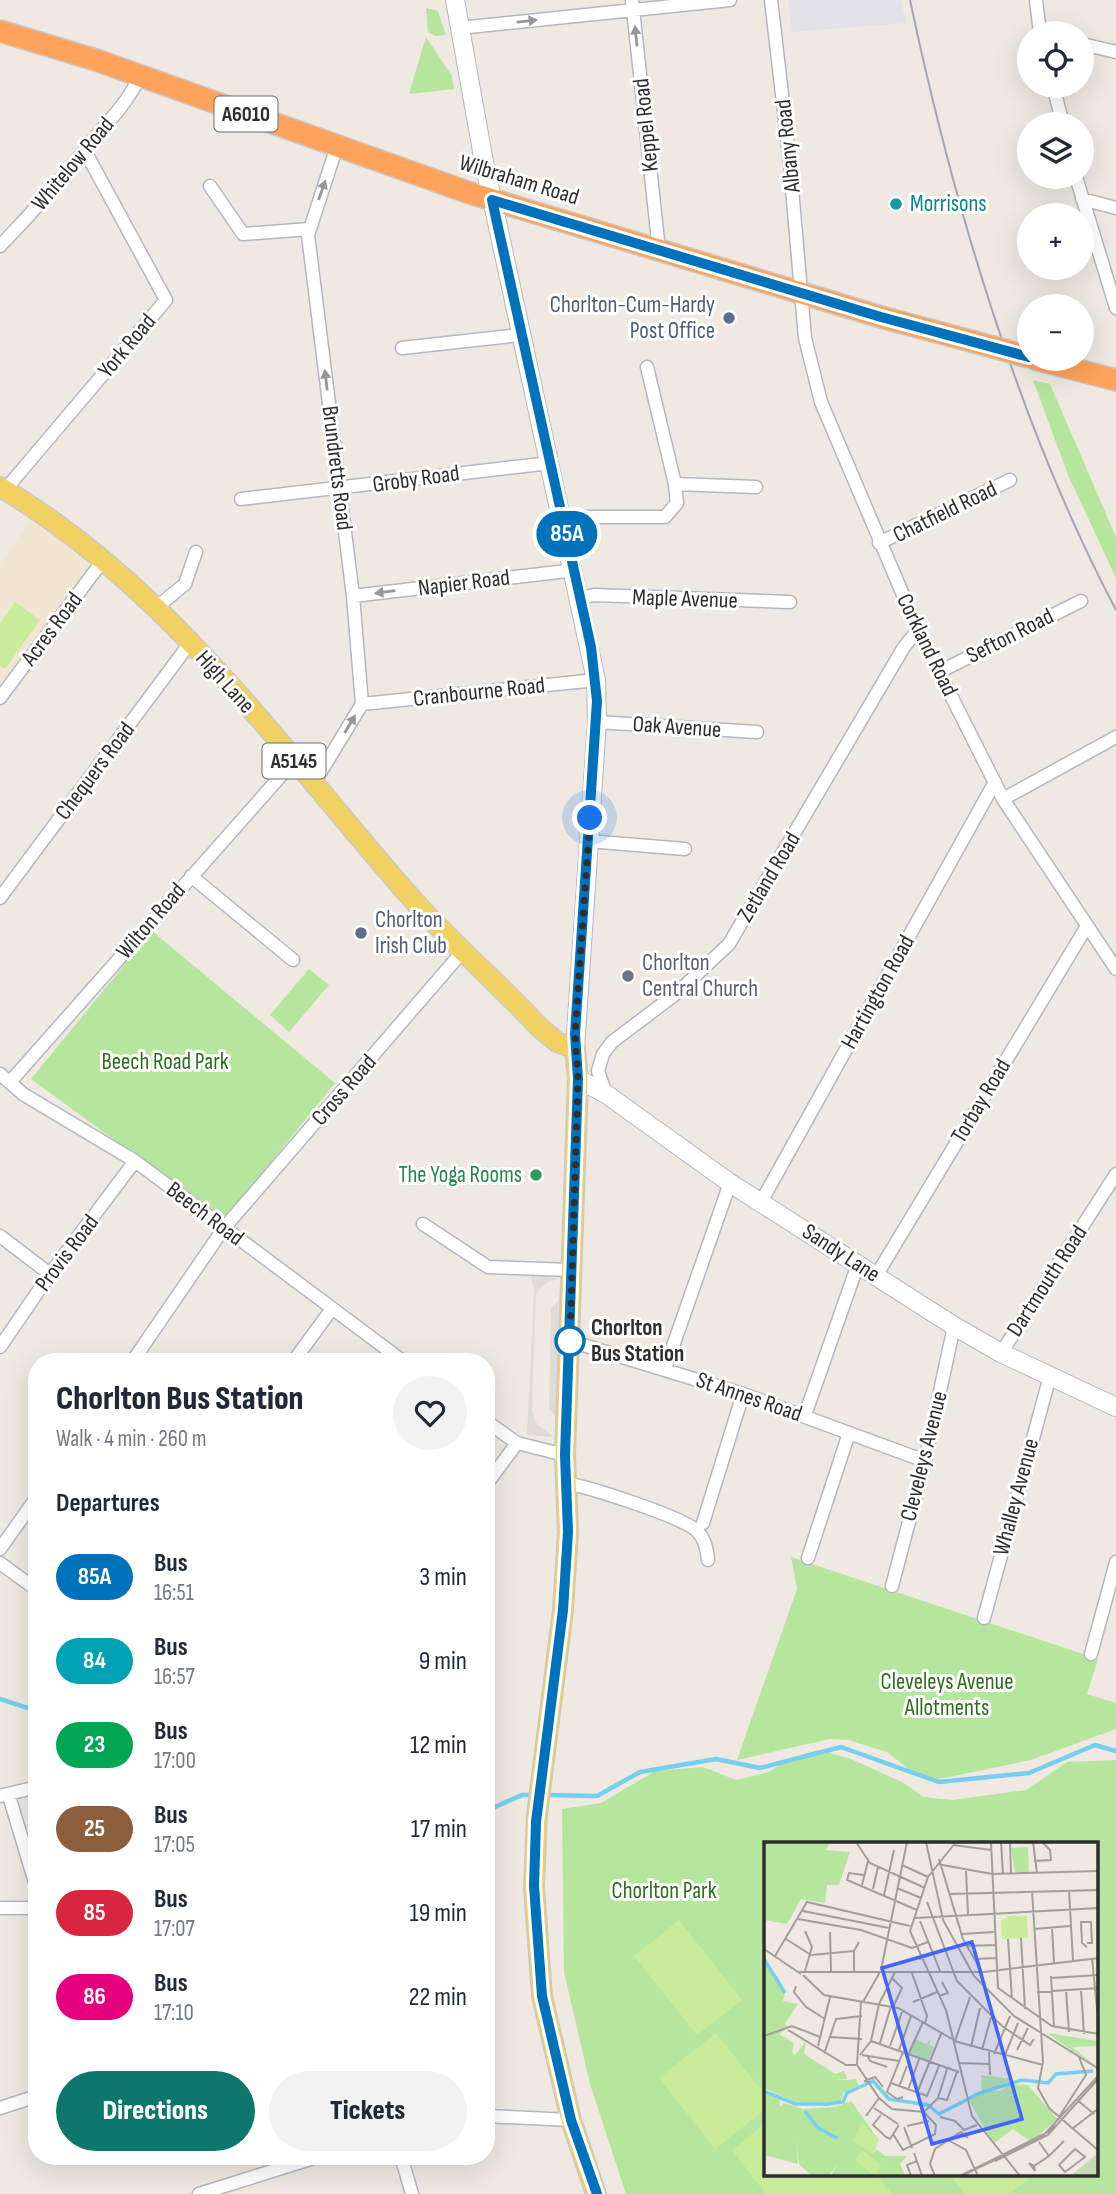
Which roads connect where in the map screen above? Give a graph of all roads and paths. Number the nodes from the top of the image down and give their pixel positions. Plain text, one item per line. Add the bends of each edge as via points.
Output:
1 (455, 0) edge
2 (730, 0) edge
3 (771, 0) edge
4 (1036, 0) edge
5 (632, 5) edge
6 (1039, 21) edge
7 (459, 28) junction
8 (0, 31) edge
9 (1094, 47) edge
10 (1116, 52) edge
11 (139, 76) junction
12 (337, 146) junction
13 (85, 151) junction
14 (210, 186) dead end
15 (1079, 189) edge
16 (492, 200) junction
17 (1082, 200) junction
18 (1116, 208) edge
19 (309, 229) junction
20 (0, 246) edge
21 (659, 250) junction
22 (802, 293) junction
23 (1116, 308) edge
24 (520, 335) junction
25 (401, 348) dead end
26 (1017, 354) edge
27 (647, 367) dead end
28 (1082, 371) edge
29 (1116, 380) edge
30 (550, 463) junction
31 (1010, 480) dead end
32 (675, 484) junction
33 (756, 487) dead end
34 (3, 488) edge
35 (340, 489) junction
36 (241, 499) dead end
37 (563, 517) junction
38 (879, 543) junction
39 (196, 551) dead end
40 (104, 559) junction
41 (575, 569) junction
42 (353, 596) junction
43 (580, 597) junction
44 (1081, 601) dead end
45 (790, 602) dead end
46 (156, 607) junction
47 (918, 630) junction
48 (190, 643) junction
49 (939, 672) junction
50 (596, 680) junction
51 (0, 698) edge
52 (362, 704) junction
53 (597, 722) junction
54 (757, 733) dead end
55 (1116, 737) edge
56 (294, 761) junction
57 (995, 782) junction
58 (314, 783) junction
59 (1003, 799) junction
60 (588, 841) junction
61 (685, 849) dead end
62 (191, 876) junction
63 (0, 898) edge
64 (1087, 926) junction
65 (463, 951) junction
66 (1111, 952) edge
67 (293, 960) dead end
68 (1116, 969) edge
69 (575, 1049) junction
70 (5, 1078) edge
71 (578, 1079) junction
72 (606, 1094) junction
73 (135, 1161) junction
74 (1116, 1174) edge
75 (730, 1183) junction
76 (761, 1202) junction
77 (423, 1224) dead end
78 (224, 1228) junction
79 (0, 1236) edge
80 (858, 1265) junction
81 (571, 1270) junction
82 (50, 1274) junction
83 (876, 1276) junction
84 (331, 1310) junction
85 (954, 1326) junction
86 (570, 1341) junction
87 (0, 1347) edge
88 (138, 1353) edge
89 (300, 1353) edge
90 (391, 1353) edge
91 (1001, 1353) junction
92 (664, 1369) junction
93 (1050, 1376) junction
94 (743, 1394) junction
95 (1116, 1407) edge
96 (805, 1415) junction
97 (495, 1427) edge
98 (849, 1433) junction
99 (517, 1443) junction
100 (565, 1455) junction
101 (925, 1461) junction
102 (495, 1473) edge
103 (565, 1483) junction
104 (28, 1510) edge
105 (703, 1523) dead end
106 (0, 1549) edge
107 (808, 1558) dead end
108 (708, 1560) dead end
109 (1116, 1562) edge
110 (0, 1563) edge
111 (28, 1583) edge
112 (892, 1586) dead end
113 (984, 1619) dead end
114 (1091, 1654) dead end
115 (28, 1790) edge
116 (5, 1796) edge
117 (28, 1863) edge
118 (0, 1908) edge
119 (28, 1908) edge
120 (28, 2099) edge
121 (0, 2108) edge
122 (495, 2116) edge
123 (571, 2120) junction
124 (292, 2165) edge
125 (404, 2165) edge
126 (200, 2194) edge
127 (412, 2194) edge
128 (596, 2194) edge

1 - 7 main road
2 - 5 street
3 - 22 street, Albany Road
4 - 6 street
7 -> 5 street
21 -> 5 street, Keppel Road
7 - 16 main road
8 - 11 highway, Wilbraham Road / A6010
9 - 10 street
11 - 12 highway, Wilbraham Road / A6010
11 - 13 street, Whitelow Road via 130,96
12 - 16 highway, Wilbraham Road / A6010
19 -> 12 street, Brundretts Road
13 - 20 street, Whitelow Road
13 - 34 street, York Road via 166,300
14 - 19 street via 243,234
15 - 17 street
16 - 21 highway, Wilbraham Road / A6010
16 - 24 main road
17 - 18 street
17 - 23 street
35 -> 19 street, Brundretts Road
21 - 22 highway, Wilbraham Road / A6010
22 - 26 highway, Wilbraham Road / A6010, bridge
22 - 38 street, Corkland Road via 811,371
24 - 25 street
24 - 30 main road
27 - 32 street
28 - 29 highway, Wilbraham Road / A6010
30 - 35 street, Groby Road
30 - 37 main road
31 - 38 street, Chatfield Road
32 - 33 street
32 - 37 street via 677,503 665,517
34 - 40 main road, High Lane / A5145
35 - 36 street, Groby Road
35 - 42 street, Brundretts Road
37 - 41 main road
38 - 47 street, Corkland Road
39 - 46 street via 185,584
40 - 46 main road, High Lane / A5145
40 - 51 street, Acres Road
41 -> 42 street, Napier Road
41 - 43 main road
42 - 52 street, Brundretts Road
43 - 45 street, Maple Avenue
43 - 50 main road
44 - 49 street, Sefton Road
46 - 48 main road, High Lane / A5145
47 - 49 street, Corkland Road
47 - 72 street, Zetland Road via 729,944 603,1054 598,1071
48 - 56 main road, High Lane / A5145
48 - 63 street, Chequers Road
49 - 57 street, Corkland Road
50 - 52 street, Cranbourne Road
50 - 53 main road
58 -> 52 street
53 - 54 street, Oak Avenue
53 - 60 main road
55 - 59 street
56 - 58 main road, High Lane / A5145
56 - 62 street, Wilton Road
57 - 59 street, Corkland Road
57 - 76 street, Hartington Road
58 - 65 main road, High Lane / A5145 via 407,894
59 - 64 street, Corkland Road
60 - 61 street
60 - 69 main road
62 - 67 street
62 - 70 street, Wilton Road
64 - 66 street, Corkland Road
64 - 83 street, Torbay Road
65 - 69 main road, High Lane / A5145 via 540,1028
65 - 78 street, Cross Road
66 - 68 street, Corkland Road
69 - 71 main road
70 - 73 street, Beech Road via 23,1094
71 - 72 main road, Sandy Lane
71 - 81 main road
72 - 75 main road, Sandy Lane
73 - 78 street, Beech Road
73 - 82 street, Provis Road
74 - 91 street, Dartmouth Road
75 - 76 main road, Sandy Lane
75 - 92 street
76 - 80 main road, Sandy Lane
77 - 81 street via 488,1267
78 - 84 street, Beech Road
78 - 88 street, Cross Road
79 - 82 street
80 - 83 main road, Sandy Lane
80 - 96 street
81 - 86 main road
82 - 87 street, Provis Road
83 - 85 main road, Sandy Lane
84 - 89 street
84 - 90 street, Beech Road
85 - 91 main road, Sandy Lane
85 - 101 street, Cleveleys Avenue
86 - 92 street, St Annes Road
86 - 100 main road
91 - 93 main road, Sandy Lane
92 - 94 street, St Annes Road
93 - 95 main road, Sandy Lane
93 - 113 street, Whalley Avenue
94 - 96 street, St Annes Road
94 - 105 street
96 - 98 street, St Annes Road
97 - 99 street
98 - 101 street, St Annes Road
98 - 107 street
99 - 100 street
99 - 102 street
100 - 103 main road
101 - 112 street, Cleveleys Avenue
103 - 108 street via 588,1487 690,1526 705,1543
103 - 123 main road via 565,1579 537,1815 534,1886 542,1996
104 - 106 street
109 - 114 street
110 - 111 street
115 - 116 street
116 - 117 street
118 - 119 street
120 - 121 street
122 - 123 street
123 - 128 main road
124 - 126 street
125 - 127 street

